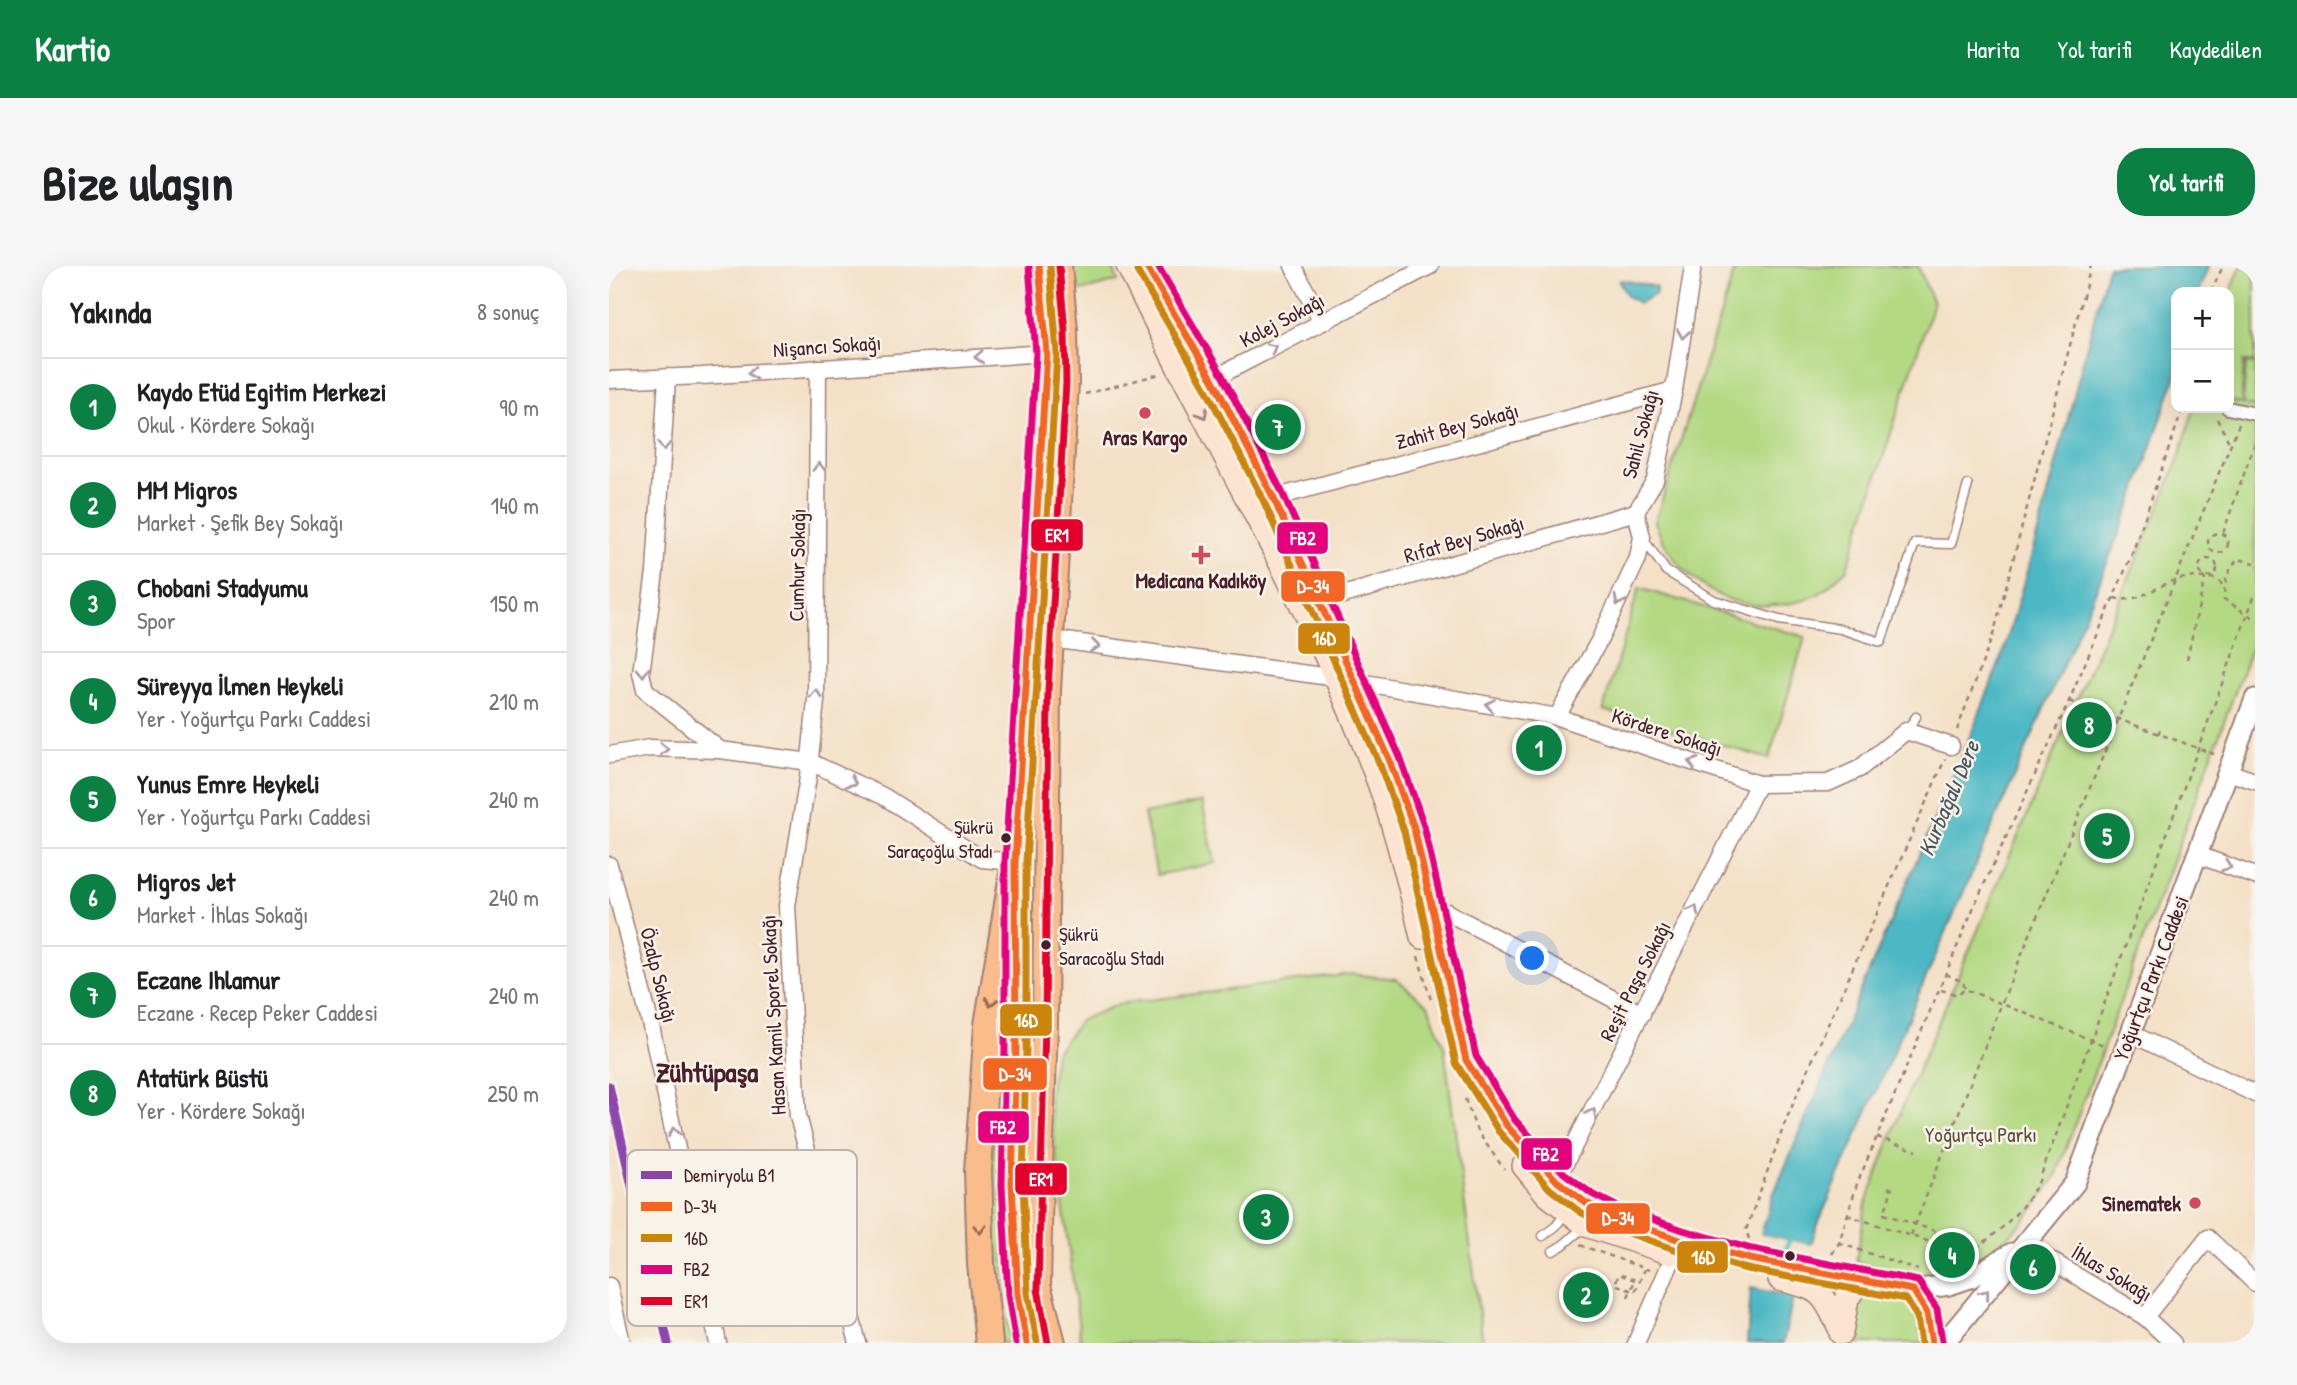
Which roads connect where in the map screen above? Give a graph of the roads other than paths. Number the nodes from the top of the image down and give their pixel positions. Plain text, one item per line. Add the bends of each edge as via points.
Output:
1 (1039, 266) edge
2 (1059, 266) edge
3 (1128, 266) edge
4 (1146, 266) edge
5 (1293, 266) edge
6 (1430, 266) edge
7 (1693, 266) edge
8 (1322, 322) junction
9 (1047, 353) junction
10 (818, 368) junction
11 (667, 377) junction
12 (609, 380) edge
13 (1213, 380) junction
14 (1189, 387) junction
15 (1674, 390) junction
16 (1968, 485) dead end
17 (1262, 501) junction
18 (1636, 512) junction
19 (1642, 537) junction
20 (1310, 604) junction
21 (1039, 638) junction
22 (1346, 680) junction
23 (2255, 699) edge
24 (1916, 717) dead end
25 (1557, 718) junction
26 (1906, 731) junction
27 (1951, 746) road end
28 (720, 750) junction
29 (609, 755) edge
30 (810, 762) junction
31 (2228, 772) junction
32 (2255, 781) edge
33 (1758, 784) junction
34 (2199, 855) junction
35 (1015, 863) junction
36 (609, 865) edge
37 (2255, 876) edge
38 (1423, 906) junction
39 (1642, 1014) junction
40 (2130, 1033) junction
41 (2255, 1094) edge
42 (677, 1150) edge
43 (807, 1150) edge
44 (1552, 1188) junction
45 (1567, 1211) junction
46 (1586, 1225) junction
47 (1543, 1236) dead end
48 (2025, 1245) junction
49 (1678, 1247) junction
50 (1553, 1251) dead end
51 (1808, 1278) junction
52 (1917, 1280) junction
53 (1860, 1281) junction
54 (2255, 1283) edge
55 (609, 1286) edge
56 (1038, 1289) joint
57 (2145, 1317) junction
58 (853, 1326) edge
59 (1841, 1337) edge
60 (622, 1343) edge
61 (857, 1343) edge
62 (989, 1343) edge
63 (1027, 1343) edge
64 (1050, 1343) edge
65 (1636, 1343) edge
66 (1932, 1343) edge
67 (1944, 1343) edge
68 (2173, 1343) edge

1 - 9 main road
2 - 21 main road via 1066,383
3 - 14 main road
4 - 13 main road
5 - 8 street
6 - 8 street, Kolej Sokağı
7 -> 15 street, Sahil Sokağı
13 -> 8 street, Kolej Sokağı
9 -> 10 street, Nişancı Sokağı
9 - 21 main road
10 -> 11 street, Nişancı Sokağı
30 -> 10 street, Cumhur Sokağı via 816,701
11 - 12 street, Nişancı Sokağı
11 -> 28 street via 656,558 641,673 645,690
13 - 14 street, Kolej Sokağı
13 - 17 main road
14 -> 17 main road
15 - 17 street, Zahit Bey Sokağı
15 - 18 street, Sahil Sokağı via 1655,480
16 - 19 lane via 1951,544 1915,543 1881,642 1841,629 1779,620 1714,600 1666,571
17 - 20 main road
18 - 19 street, Sahil Sokağı
18 - 20 street, Rıfat Bey Sokağı
19 -> 25 street, Sahil Sokağı via 1628,582
20 - 22 main road
21 -> 22 street, Kördere Sokağı
21 - 35 main road
21 - 56 main road via 1048,690
25 -> 22 street, Kördere Sokağı
22 - 38 main road via 1390,761 1414,828
23 - 31 street, Yoğurtçu Parkı Caddesi
24 - 26 lane
33 -> 25 street, Kördere Sokağı
26 - 27 street
26 - 33 street, Kördere Sokağı via 1859,769 1828,783
29 -> 28 street via 650,748
28 - 30 street
30 -> 35 street via 883,796 982,859
30 - 43 street, Hasan Kamil Sporel Sokağı via 787,906 798,1116
31 - 32 street
31 - 34 street, Yoğurtçu Parkı Caddesi
39 -> 33 street, Reşit Paşa Sokağı
34 -> 37 street
34 - 40 street, Yoğurtçu Parkı Caddesi
35 -> 62 highway via 988,1025 978,1170
35 - 63 main road via 1011,1184 1018,1294
42 -> 36 street, Özalp Sokağı
38 - 39 street
38 - 44 main road via 1465,1060
44 -> 39 street, Reşit Paşa Sokağı
40 - 41 street
40 - 48 street, Yoğurtçu Parkı Caddesi via 2075,1183
44 - 45 main road
44 - 49 main road
45 - 46 main road
45 - 47 lane
46 - 49 main road
46 - 50 lane
48 - 52 street, Yoğurtçu Parkı Caddesi via 1970,1278 1948,1285
48 - 57 street, İhlas Sokağı
67 -> 48 street, Yoğurtçu Parkı Caddesi
49 - 51 main road via 1750,1257
49 - 65 street
51 - 53 main road
51 - 59 main road via 1827,1301
52 - 53 main road
52 - 66 main road
53 - 59 main road via 1847,1298
54 - 57 street via 2208,1238
55 - 60 street
56 - 64 highway
57 - 68 street, İhlas Sokağı
58 - 61 street, Hasan Kamil Sporel Sokağı

